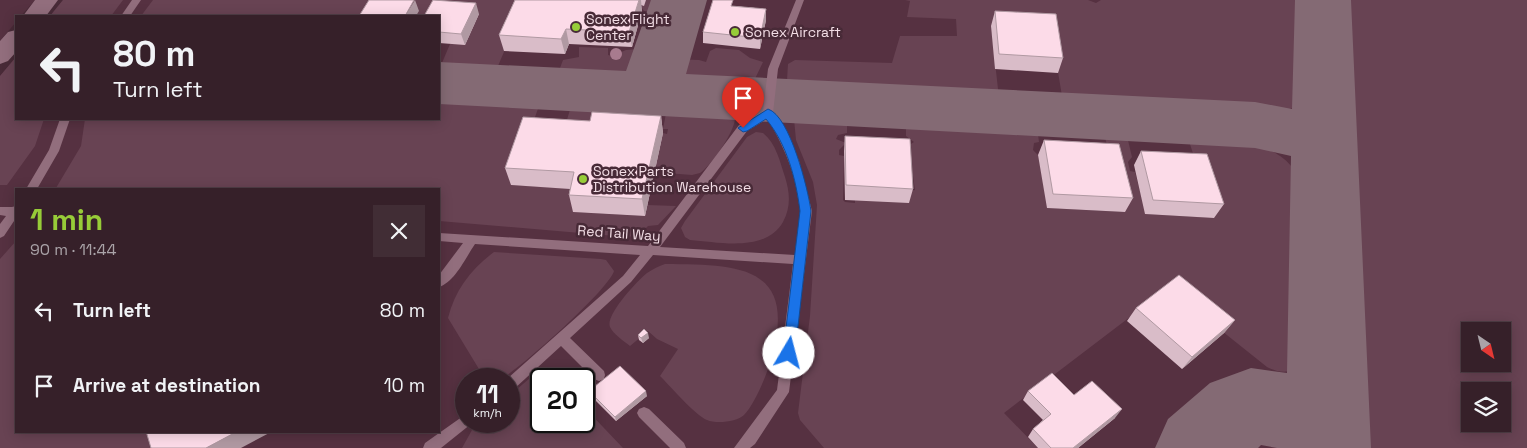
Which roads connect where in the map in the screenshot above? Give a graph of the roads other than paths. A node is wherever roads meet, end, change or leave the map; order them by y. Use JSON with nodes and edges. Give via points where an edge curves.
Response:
{"nodes":[{"id":1,"x":48,"y":0,"type":"edge"},
{"id":2,"x":137,"y":0,"type":"edge"},
{"id":3,"x":800,"y":0,"type":"edge"},
{"id":4,"x":35,"y":15,"type":"edge"},
{"id":5,"x":125,"y":15,"type":"edge"},
{"id":6,"x":15,"y":38,"type":"edge"},
{"id":7,"x":0,"y":56,"type":"edge"},
{"id":8,"x":768,"y":113,"type":"junction"},
{"id":9,"x":65,"y":120,"type":"edge"},
{"id":10,"x":32,"y":188,"type":"edge"},
{"id":11,"x":0,"y":211,"type":"edge"},
{"id":12,"x":15,"y":211,"type":"edge"},
{"id":13,"x":15,"y":212,"type":"edge"},
{"id":14,"x":0,"y":233,"type":"edge"},
{"id":15,"x":440,"y":237,"type":"edge"},
{"id":16,"x":472,"y":239,"type":"junction"},
{"id":17,"x":651,"y":250,"type":"junction"},
{"id":18,"x":798,"y":260,"type":"junction"},
{"id":19,"x":440,"y":281,"type":"edge"},
{"id":20,"x":562,"y":339,"type":"junction"},
{"id":21,"x":599,"y":374,"type":"dead end"},
{"id":22,"x":520,"y":375,"type":"edge"},
{"id":23,"x":644,"y":413,"type":"dead end"},
{"id":24,"x":455,"y":429,"type":"edge"},
{"id":25,"x":430,"y":448,"type":"edge"},
{"id":26,"x":679,"y":448,"type":"edge"},
{"id":27,"x":741,"y":448,"type":"edge"}],
"edges":[{"from":1,"to":4,"type":"street"},
{"from":2,"to":5,"type":"lane"},
{"from":3,"to":8,"type":"lane","via":[[773,69]]},
{"from":6,"to":7,"type":"street"},
{"from":8,"to":17,"type":"lane","via":[[743,128]]},
{"from":8,"to":18,"type":"lane","via":[[779,128],[794,161],[802,189],[806,211]]},
{"from":9,"to":10,"type":"lane","via":[[54,151]]},
{"from":11,"to":12,"type":"lane"},
{"from":13,"to":14,"type":"lane"},
{"from":15,"to":16,"type":"lane","name":"Red Tail Way"},
{"from":16,"to":17,"type":"lane","name":"Red Tail Way"},
{"from":16,"to":19,"type":"lane"},
{"from":17,"to":18,"type":"lane","name":"Red Tail Way"},
{"from":17,"to":20,"type":"lane","via":[[627,279]]},
{"from":18,"to":27,"type":"lane","via":[[783,392]]},
{"from":20,"to":21,"type":"lane"},
{"from":20,"to":22,"type":"lane"},
{"from":23,"to":26,"type":"lane"},
{"from":24,"to":25,"type":"lane"}]}
